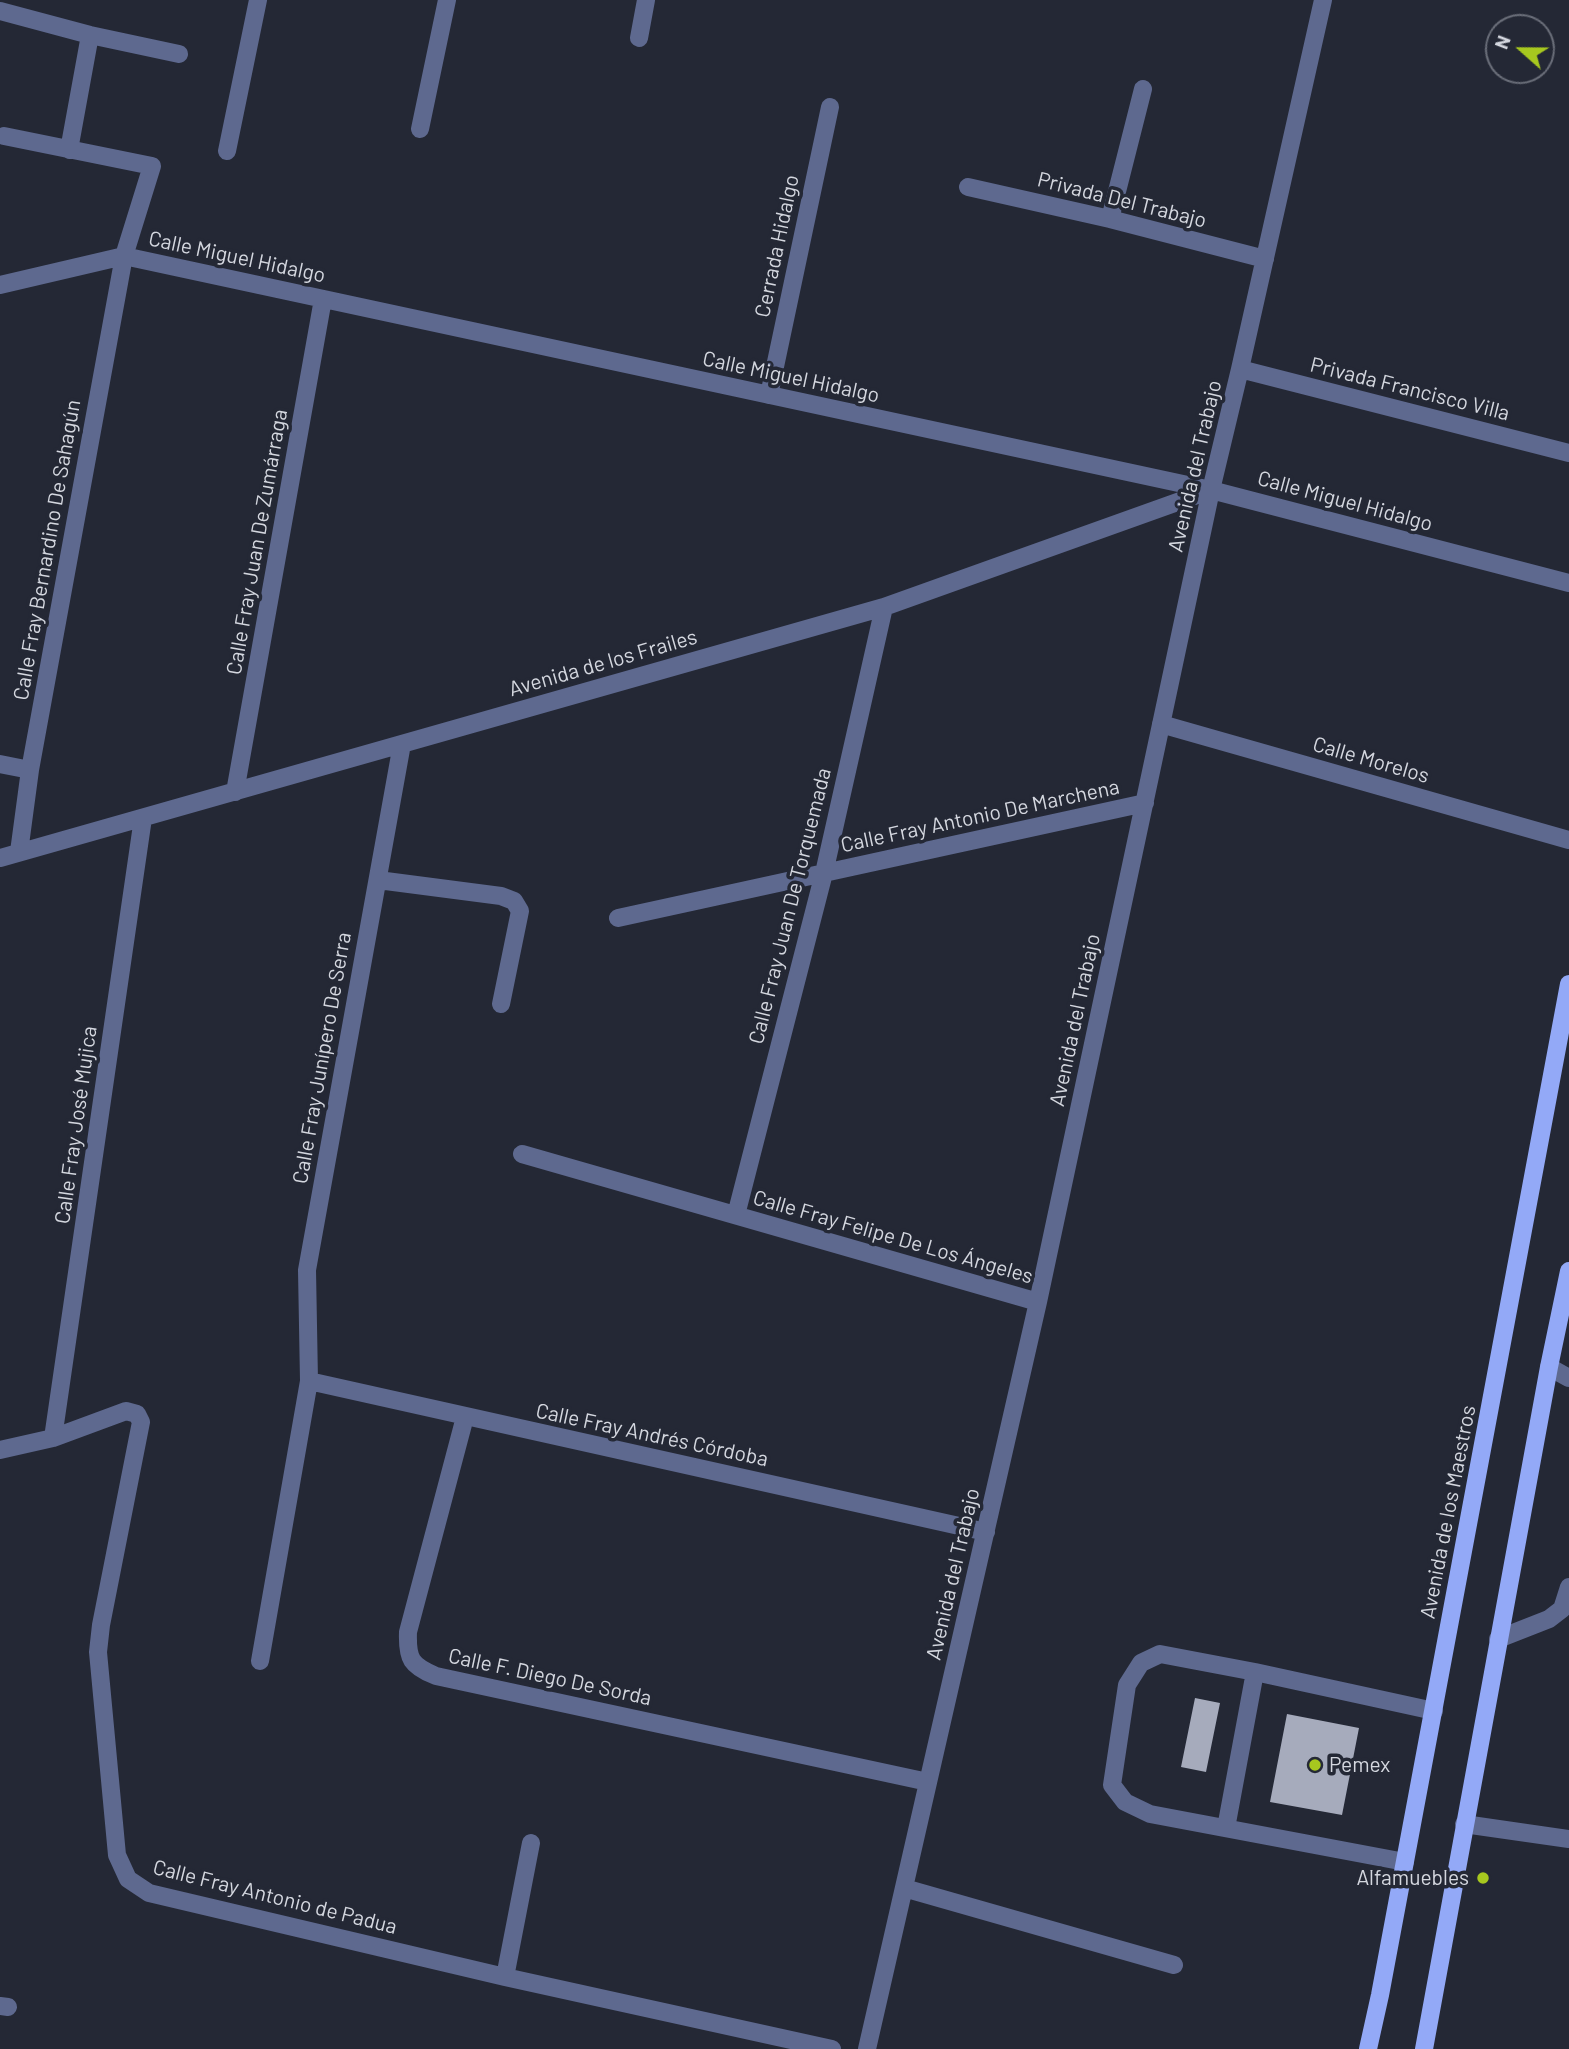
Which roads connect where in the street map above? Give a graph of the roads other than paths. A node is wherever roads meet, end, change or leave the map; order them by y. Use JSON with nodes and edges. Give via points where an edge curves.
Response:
{"nodes":[{"id":1,"x":258,"y":0,"type":"edge"},
{"id":2,"x":447,"y":0,"type":"edge"},
{"id":3,"x":646,"y":0,"type":"edge"},
{"id":4,"x":1323,"y":0,"type":"edge"},
{"id":5,"x":0,"y":11,"type":"edge"},
{"id":6,"x":90,"y":35,"type":"junction"},
{"id":7,"x":639,"y":38,"type":"dead end"},
{"id":8,"x":179,"y":54,"type":"dead end"},
{"id":9,"x":1143,"y":89,"type":"dead end"},
{"id":10,"x":830,"y":107,"type":"dead end"},
{"id":11,"x":420,"y":130,"type":"dead end"},
{"id":12,"x":4,"y":136,"type":"dead end"},
{"id":13,"x":69,"y":149,"type":"junction"},
{"id":14,"x":227,"y":151,"type":"dead end"},
{"id":15,"x":968,"y":187,"type":"dead end"},
{"id":16,"x":1110,"y":219,"type":"junction"},
{"id":17,"x":124,"y":256,"type":"junction"},
{"id":18,"x":1265,"y":259,"type":"junction"},
{"id":19,"x":0,"y":285,"type":"edge"},
{"id":20,"x":323,"y":299,"type":"junction"},
{"id":21,"x":1240,"y":369,"type":"junction"},
{"id":22,"x":769,"y":395,"type":"junction"},
{"id":23,"x":1569,"y":453,"type":"edge"},
{"id":24,"x":1211,"y":490,"type":"junction"},
{"id":25,"x":1569,"y":583,"type":"edge"},
{"id":26,"x":884,"y":607,"type":"junction"},
{"id":27,"x":1161,"y":724,"type":"junction"},
{"id":28,"x":402,"y":744,"type":"junction"},
{"id":29,"x":0,"y":764,"type":"edge"},
{"id":30,"x":30,"y":769,"type":"junction"},
{"id":31,"x":235,"y":792,"type":"junction"},
{"id":32,"x":1145,"y":803,"type":"junction"},
{"id":33,"x":144,"y":818,"type":"junction"},
{"id":34,"x":1569,"y":840,"type":"edge"},
{"id":35,"x":19,"y":852,"type":"junction"},
{"id":36,"x":0,"y":858,"type":"edge"},
{"id":37,"x":824,"y":873,"type":"junction"},
{"id":38,"x":378,"y":880,"type":"junction"},
{"id":39,"x":618,"y":918,"type":"dead end"},
{"id":40,"x":1569,"y":984,"type":"edge"},
{"id":41,"x":501,"y":1004,"type":"dead end"},
{"id":42,"x":522,"y":1154,"type":"dead end"},
{"id":43,"x":736,"y":1215,"type":"junction"},
{"id":44,"x":1569,"y":1271,"type":"edge"},
{"id":45,"x":1038,"y":1302,"type":"junction"},
{"id":46,"x":1549,"y":1367,"type":"junction"},
{"id":47,"x":1569,"y":1378,"type":"edge"},
{"id":48,"x":309,"y":1381,"type":"junction"},
{"id":49,"x":465,"y":1417,"type":"junction"},
{"id":50,"x":52,"y":1438,"type":"junction"},
{"id":51,"x":0,"y":1450,"type":"edge"},
{"id":52,"x":986,"y":1532,"type":"junction"},
{"id":53,"x":1569,"y":1587,"type":"edge"},
{"id":54,"x":1498,"y":1639,"type":"junction"},
{"id":55,"x":260,"y":1661,"type":"dead end"},
{"id":56,"x":1255,"y":1672,"type":"junction"},
{"id":57,"x":1434,"y":1712,"type":"junction"},
{"id":58,"x":928,"y":1782,"type":"junction"},
{"id":59,"x":1464,"y":1824,"type":"junction"},
{"id":60,"x":1226,"y":1828,"type":"junction"},
{"id":61,"x":1569,"y":1839,"type":"edge"},
{"id":62,"x":531,"y":1843,"type":"dead end"},
{"id":63,"x":1405,"y":1862,"type":"junction"},
{"id":64,"x":904,"y":1888,"type":"junction"},
{"id":65,"x":1174,"y":1965,"type":"dead end"},
{"id":66,"x":505,"y":1977,"type":"junction"},
{"id":67,"x":832,"y":2049,"type":"edge"},
{"id":68,"x":867,"y":2049,"type":"edge"},
{"id":69,"x":1368,"y":2049,"type":"edge"},
{"id":70,"x":1424,"y":2049,"type":"edge"}],
"edges":[{"from":1,"to":14,"type":"street"},
{"from":2,"to":11,"type":"street"},
{"from":3,"to":7,"type":"street"},
{"from":4,"to":18,"type":"street","name":"Avenida del Trabajo"},
{"from":5,"to":6,"type":"street"},
{"from":6,"to":8,"type":"street"},
{"from":6,"to":13,"type":"street"},
{"from":9,"to":16,"type":"street"},
{"from":10,"to":22,"type":"street","name":"Cerrada Hidalgo"},
{"from":12,"to":13,"type":"street"},
{"from":13,"to":17,"type":"street","name":"Calle Fray Bernardino De Sahagún","via":[[152,166]]},
{"from":15,"to":16,"type":"street","name":"Privada Del Trabajo"},
{"from":16,"to":18,"type":"street","name":"Privada Del Trabajo"},
{"from":17,"to":19,"type":"street","name":"Calle Miguel Hidalgo"},
{"from":17,"to":20,"type":"street","name":"Calle Miguel Hidalgo"},
{"from":17,"to":30,"type":"street","name":"Calle Fray Bernardino De Sahagún"},
{"from":18,"to":21,"type":"street","name":"Avenida del Trabajo"},
{"from":20,"to":22,"type":"street","name":"Calle Miguel Hidalgo"},
{"from":20,"to":31,"type":"street","name":"Calle Fray Juan De Zumárraga"},
{"from":21,"to":23,"type":"street","name":"Privada Francisco Villa"},
{"from":21,"to":24,"type":"street","name":"Avenida del Trabajo"},
{"from":22,"to":24,"type":"street","name":"Calle Miguel Hidalgo"},
{"from":24,"to":25,"type":"street","name":"Calle Miguel Hidalgo"},
{"from":24,"to":26,"type":"street","name":"Avenida de los Frailes"},
{"from":24,"to":27,"type":"street","name":"Avenida del Trabajo"},
{"from":26,"to":28,"type":"street","name":"Avenida de los Frailes"},
{"from":26,"to":37,"type":"street","name":"Calle Fray Juan De Torquemada"},
{"from":27,"to":32,"type":"street","name":"Avenida del Trabajo"},
{"from":27,"to":34,"type":"street","name":"Calle Morelos"},
{"from":28,"to":31,"type":"street","name":"Avenida de los Frailes"},
{"from":28,"to":38,"type":"street","name":"Calle Fray Junípero De Serra"},
{"from":29,"to":30,"type":"street"},
{"from":30,"to":35,"type":"street","name":"Calle Fray Bernardino De Sahagún"},
{"from":31,"to":33,"type":"street","name":"Avenida de los Frailes"},
{"from":32,"to":37,"type":"street","name":"Calle Fray Antonio De Marchena"},
{"from":32,"to":45,"type":"street","name":"Avenida del Trabajo"},
{"from":33,"to":35,"type":"street","name":"Avenida de los Frailes"},
{"from":33,"to":50,"type":"street","name":"Calle Fray José Mujica"},
{"from":35,"to":36,"type":"street","name":"Avenida de los Frailes"},
{"from":37,"to":39,"type":"street","name":"Calle Fray Antonio De Marchena"},
{"from":37,"to":43,"type":"street","name":"Calle Fray Juan De Torquemada"},
{"from":38,"to":41,"type":"street","via":[[514,901],[520,911]]},
{"from":38,"to":48,"type":"street","name":"Calle Fray Junípero De Serra","via":[[307,1270]]},
{"from":40,"to":57,"type":"main road","name":"Avenida de los Maestros"},
{"from":42,"to":43,"type":"street","name":"Calle Fray Felipe De Los Ángeles"},
{"from":43,"to":45,"type":"street","name":"Calle Fray Felipe De Los Ángeles"},
{"from":44,"to":46,"type":"main road"},
{"from":45,"to":52,"type":"street","name":"Avenida del Trabajo"},
{"from":46,"to":47,"type":"street"},
{"from":46,"to":54,"type":"main road"},
{"from":48,"to":49,"type":"street","name":"Calle Fray Andrés Córdoba"},
{"from":48,"to":55,"type":"street","name":"Calle Fray Junípero De Serra"},
{"from":49,"to":52,"type":"street","name":"Calle Fray Andrés Córdoba"},
{"from":49,"to":58,"type":"street","name":"Calle F. Diego De Sorda","via":[[408,1632],[412,1662],[421,1670]]},
{"from":50,"to":51,"type":"street"},
{"from":50,"to":66,"type":"street","name":"Calle Fray Antonio de Padua","via":[[126,1411],[137,1414],[141,1422],[98,1652],[117,1855],[128,1879],[149,1893]]},
{"from":52,"to":58,"type":"street","name":"Avenida del Trabajo"},
{"from":53,"to":54,"type":"street","via":[[1562,1609],[1549,1619]]},
{"from":54,"to":59,"type":"main road"},
{"from":56,"to":57,"type":"street"},
{"from":56,"to":60,"type":"street"},
{"from":56,"to":60,"type":"street","via":[[1160,1654],[1141,1663],[1127,1685],[1112,1785],[1125,1802],[1150,1814]]},
{"from":57,"to":63,"type":"main road","name":"Avenida de los Maestros"},
{"from":58,"to":64,"type":"street","name":"Avenida del Trabajo"},
{"from":59,"to":61,"type":"street"},
{"from":59,"to":70,"type":"main road"},
{"from":60,"to":63,"type":"street"},
{"from":62,"to":66,"type":"street"},
{"from":63,"to":69,"type":"main road","name":"Avenida de los Maestros"},
{"from":64,"to":65,"type":"street"},
{"from":64,"to":68,"type":"street","name":"Avenida del Trabajo"},
{"from":66,"to":67,"type":"street","name":"Calle Fray Antonio de Padua"}]}
